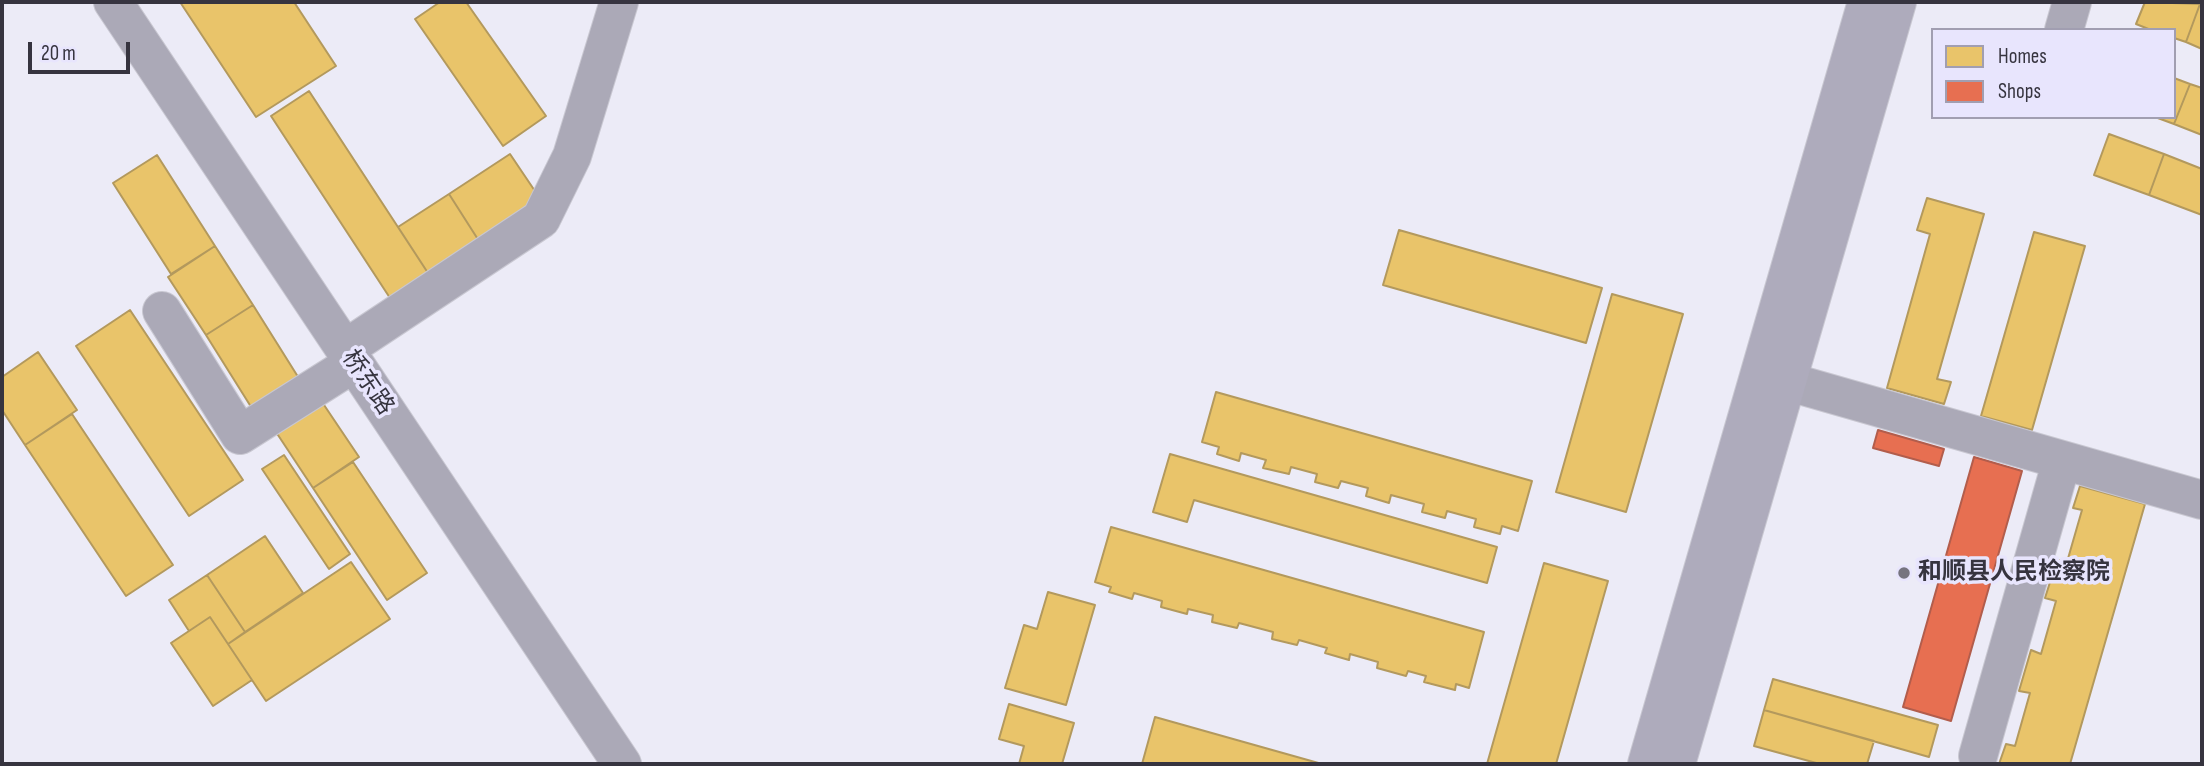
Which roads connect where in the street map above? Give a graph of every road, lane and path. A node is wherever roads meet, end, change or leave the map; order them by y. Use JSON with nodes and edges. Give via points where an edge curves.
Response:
{"nodes":[{"id":1,"x":113,"y":2,"type":"edge"},
{"id":2,"x":619,"y":2,"type":"edge"},
{"id":3,"x":1867,"y":2,"type":"edge"},
{"id":4,"x":1897,"y":2,"type":"edge"},
{"id":5,"x":2071,"y":2,"type":"edge"},
{"id":6,"x":2064,"y":28,"type":"edge"},
{"id":7,"x":162,"y":311,"type":"dead end"},
{"id":8,"x":349,"y":356,"type":"junction"},
{"id":9,"x":1786,"y":381,"type":"junction"},
{"id":10,"x":2062,"y":460,"type":"junction"},
{"id":11,"x":2202,"y":500,"type":"edge"},
{"id":12,"x":1978,"y":756,"type":"dead end"},
{"id":13,"x":622,"y":764,"type":"edge"},
{"id":14,"x":1647,"y":764,"type":"edge"},
{"id":15,"x":1676,"y":764,"type":"edge"}],
"edges":[{"from":1,"to":8,"type":"street","name":"桥东路"},
{"from":2,"to":8,"type":"street","via":[[572,156],[541,219]]},
{"from":3,"to":14,"type":"main road"},
{"from":4,"to":9,"type":"main road"},
{"from":5,"to":6,"type":"street"},
{"from":7,"to":8,"type":"street","via":[[240,435]]},
{"from":8,"to":13,"type":"street","name":"桥东路"},
{"from":9,"to":10,"type":"street"},
{"from":9,"to":15,"type":"main road"},
{"from":10,"to":11,"type":"street"},
{"from":10,"to":12,"type":"street"}]}
